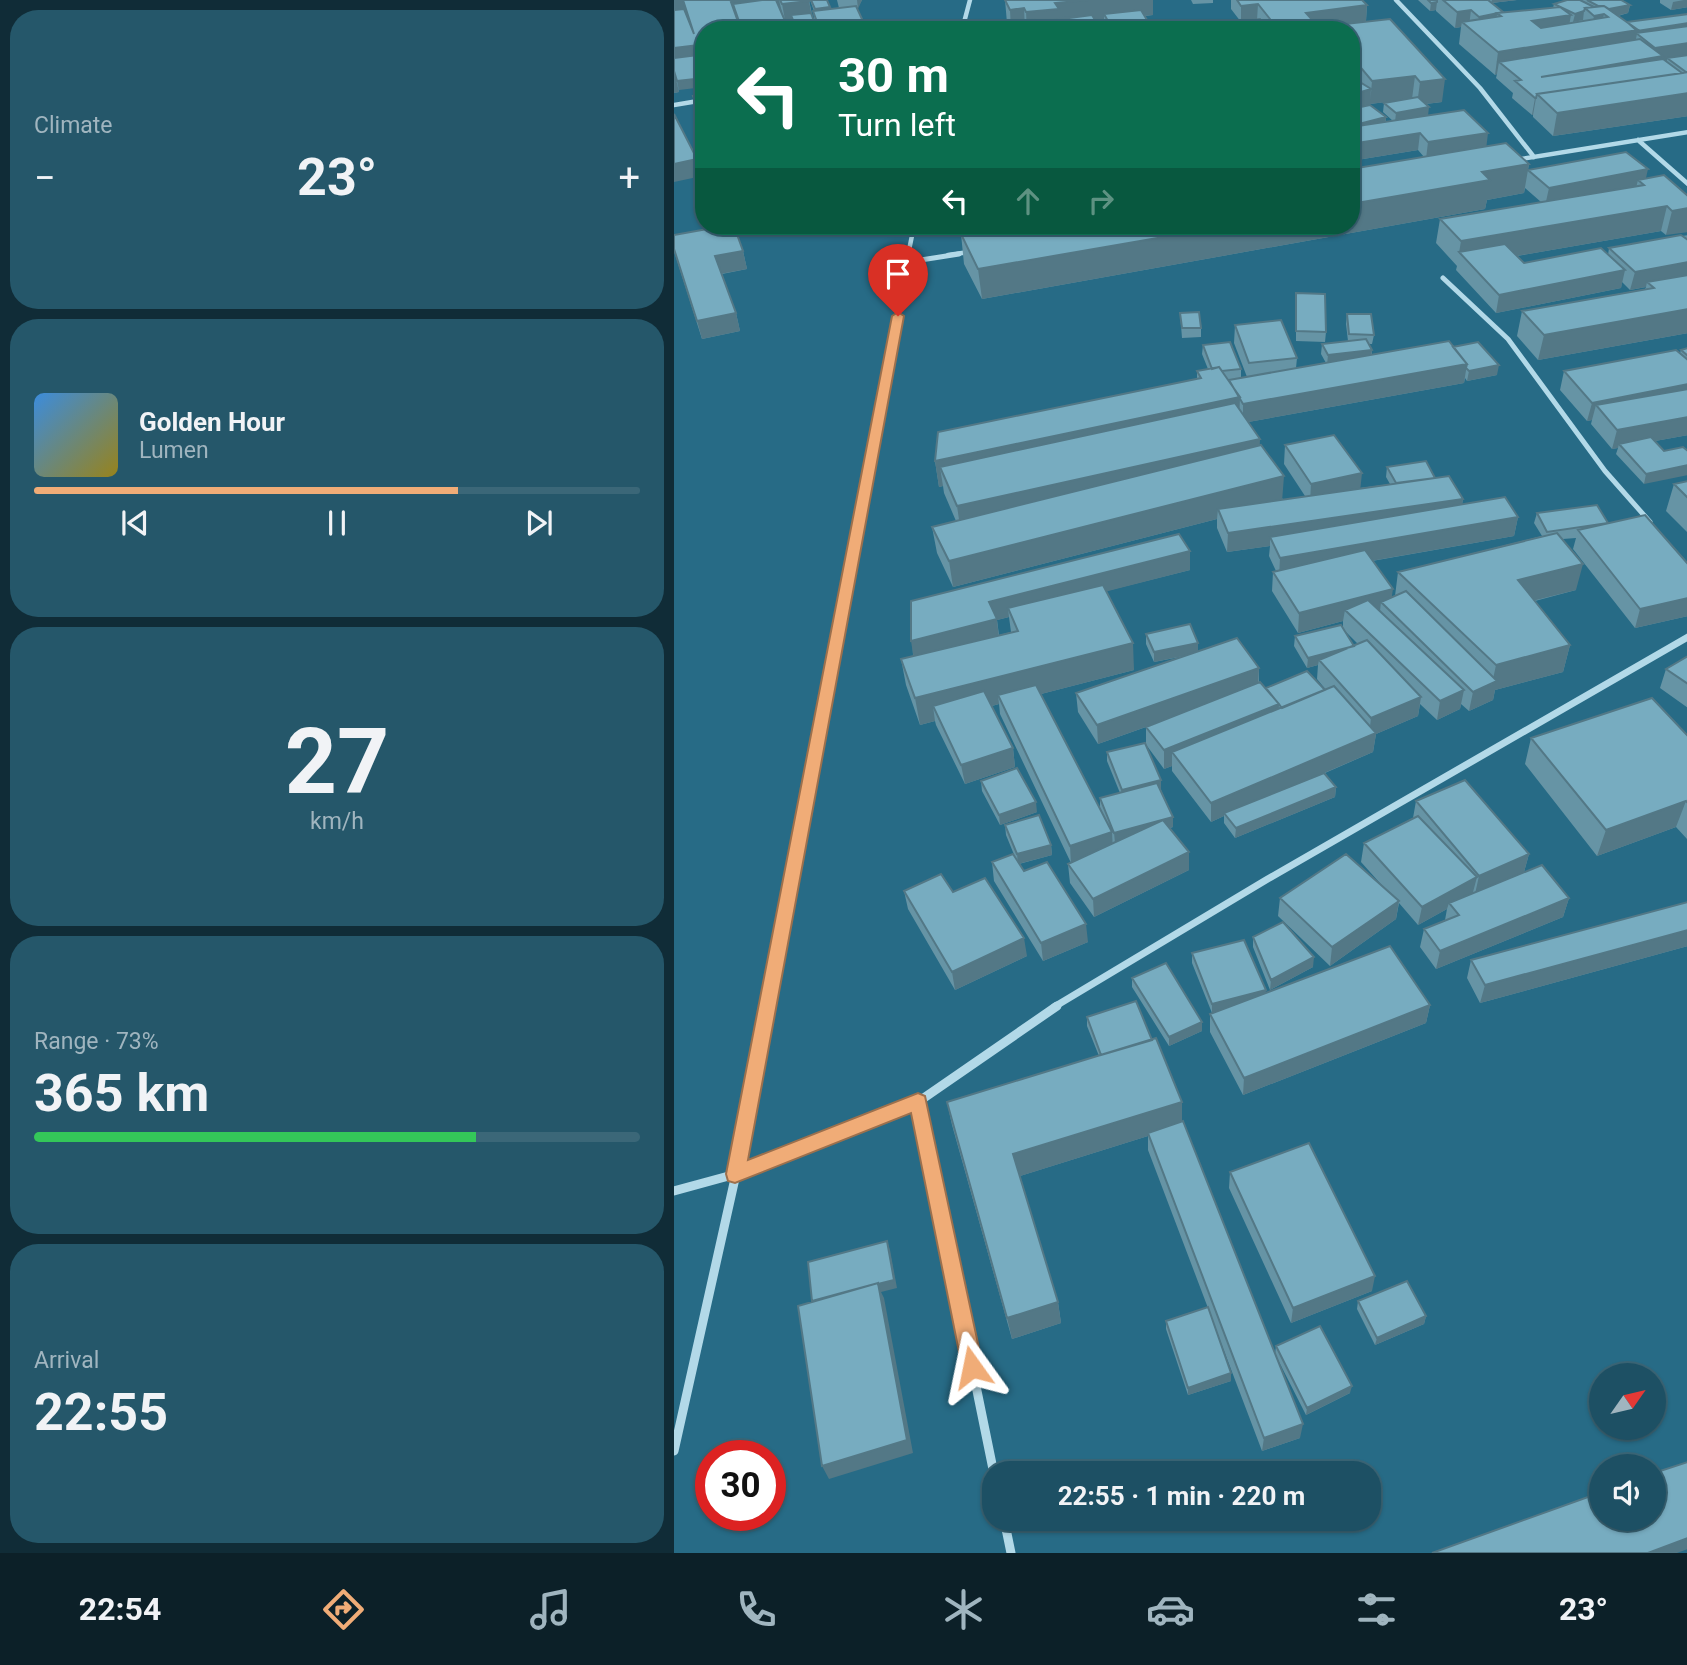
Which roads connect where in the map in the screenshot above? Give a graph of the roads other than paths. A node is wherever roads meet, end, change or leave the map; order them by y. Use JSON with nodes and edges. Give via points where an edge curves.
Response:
{"nodes":[{"id":1,"x":970,"y":0,"type":"edge"},
{"id":2,"x":1396,"y":0,"type":"edge"},
{"id":3,"x":964,"y":21,"type":"edge"},
{"id":4,"x":695,"y":101,"type":"edge"},
{"id":5,"x":674,"y":104,"type":"edge"},
{"id":6,"x":1687,"y":132,"type":"edge"},
{"id":7,"x":1638,"y":140,"type":"junction"},
{"id":8,"x":1534,"y":157,"type":"junction"},
{"id":9,"x":1508,"y":162,"type":"edge"},
{"id":10,"x":1687,"y":184,"type":"edge"},
{"id":11,"x":912,"y":235,"type":"edge"},
{"id":12,"x":976,"y":251,"type":"edge"},
{"id":13,"x":908,"y":262,"type":"junction"},
{"id":14,"x":1443,"y":278,"type":"dead end"},
{"id":15,"x":1660,"y":534,"type":"edge"},
{"id":16,"x":1687,"y":637,"type":"edge"},
{"id":17,"x":918,"y":1102,"type":"junction"},
{"id":18,"x":735,"y":1174,"type":"junction"},
{"id":19,"x":674,"y":1191,"type":"edge"},
{"id":20,"x":674,"y":1451,"type":"edge"},
{"id":21,"x":991,"y":1461,"type":"edge"},
{"id":22,"x":1006,"y":1531,"type":"edge"},
{"id":23,"x":1011,"y":1553,"type":"edge"}],
"edges":[{"from":1,"to":3,"type":"street"},
{"from":2,"to":8,"type":"street","via":[[1480,88]]},
{"from":4,"to":5,"type":"street"},
{"from":6,"to":7,"type":"street"},
{"from":7,"to":8,"type":"street"},
{"from":7,"to":10,"type":"street"},
{"from":8,"to":9,"type":"street"},
{"from":11,"to":13,"type":"street"},
{"from":12,"to":13,"type":"street"},
{"from":13,"to":18,"type":"street"},
{"from":14,"to":15,"type":"street","via":[[1508,339],[1605,471]]},
{"from":16,"to":17,"type":"street","via":[[1045,1013]]},
{"from":17,"to":18,"type":"street"},
{"from":17,"to":21,"type":"street"},
{"from":18,"to":19,"type":"street"},
{"from":18,"to":20,"type":"street"},
{"from":22,"to":23,"type":"street"}]}
